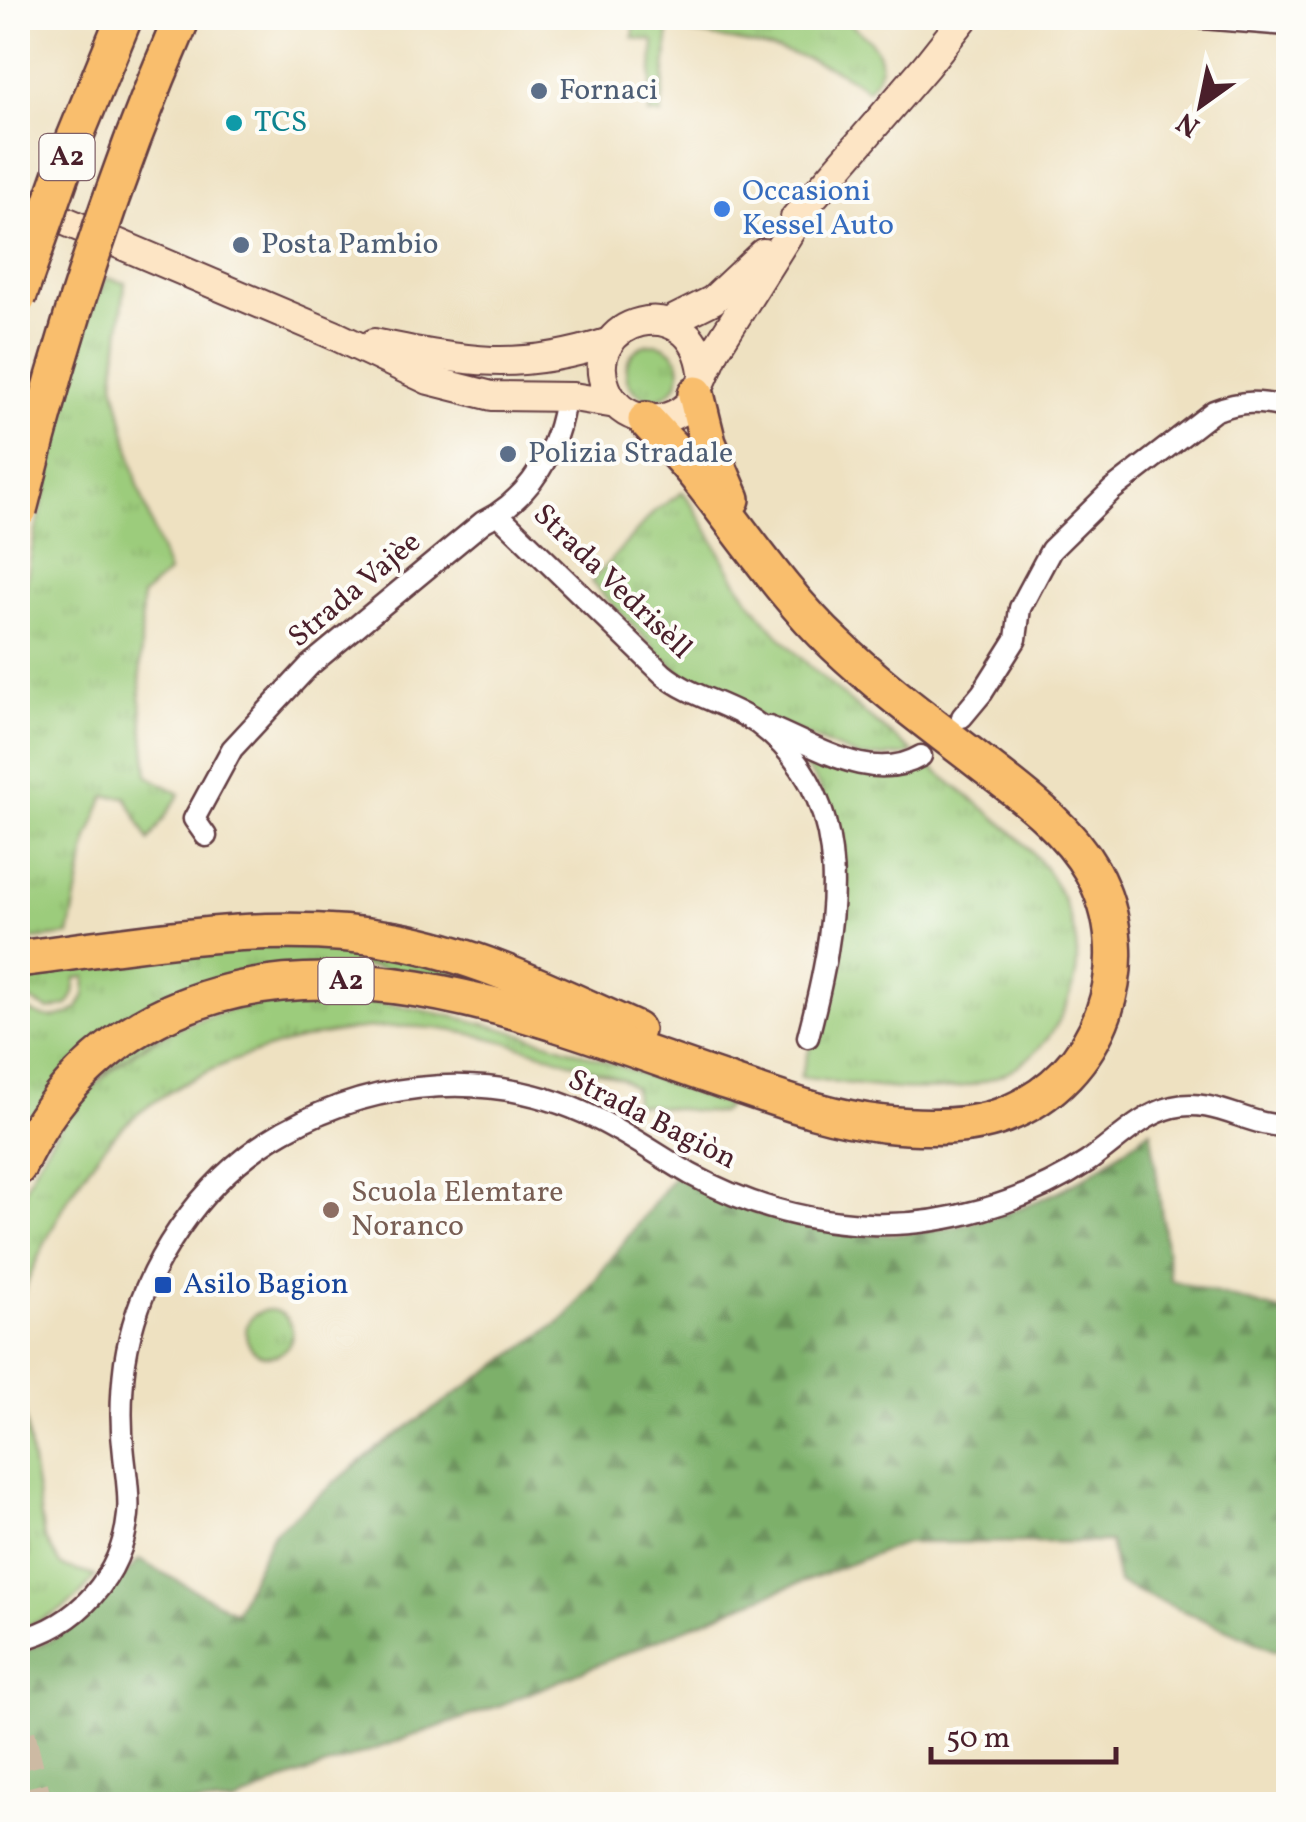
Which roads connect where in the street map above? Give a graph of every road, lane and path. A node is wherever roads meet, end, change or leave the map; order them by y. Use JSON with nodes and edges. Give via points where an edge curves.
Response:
{"nodes":[{"id":1,"x":124,"y":18,"type":"edge"},
{"id":2,"x":182,"y":18,"type":"edge"},
{"id":3,"x":964,"y":18,"type":"edge"},
{"id":4,"x":1202,"y":18,"type":"edge"},
{"id":5,"x":1288,"y":25,"type":"edge"},
{"id":6,"x":18,"y":201,"type":"edge"},
{"id":7,"x":806,"y":206,"type":"junction"},
{"id":8,"x":18,"y":298,"type":"edge"},
{"id":9,"x":669,"y":322,"type":"junction"},
{"id":10,"x":334,"y":336,"type":"junction"},
{"id":11,"x":610,"y":342,"type":"junction"},
{"id":12,"x":700,"y":383,"type":"junction"},
{"id":13,"x":565,"y":397,"type":"junction"},
{"id":14,"x":1288,"y":408,"type":"edge"},
{"id":15,"x":631,"y":412,"type":"junction"},
{"id":16,"x":18,"y":513,"type":"edge"},
{"id":17,"x":498,"y":514,"type":"junction"},
{"id":18,"x":768,"y":566,"type":"junction"},
{"id":19,"x":962,"y":717,"type":"dead end"},
{"id":20,"x":754,"y":721,"type":"junction"},
{"id":21,"x":921,"y":756,"type":"dead end"},
{"id":22,"x":206,"y":836,"type":"dead end"},
{"id":23,"x":18,"y":959,"type":"edge"},
{"id":24,"x":808,"y":1037,"type":"dead end"},
{"id":25,"x":733,"y":1084,"type":"junction"},
{"id":26,"x":1288,"y":1126,"type":"edge"},
{"id":27,"x":18,"y":1167,"type":"edge"},
{"id":28,"x":18,"y":1640,"type":"edge"}],
"edges":[{"from":1,"to":8,"type":"highway","number":"A2","bridge":true},
{"from":2,"to":16,"type":"highway","number":"A2","bridge":true,"via":[[92,252]]},
{"from":3,"to":7,"type":"main road"},
{"from":4,"to":5,"type":"street"},
{"from":6,"to":10,"type":"main road"},
{"from":7,"to":9,"type":"main road","via":[[727,290]]},
{"from":7,"to":12,"type":"main road"},
{"from":9,"to":11,"type":"main road","via":[[630,324]]},
{"from":9,"to":12,"type":"main road","via":[[694,342]]},
{"from":10,"to":11,"type":"main road","via":[[486,362],[556,358]]},
{"from":10,"to":13,"type":"main road","via":[[463,391]]},
{"from":11,"to":15,"type":"main road","via":[[602,374],[606,390]]},
{"from":12,"to":15,"type":"main road","via":[[675,414],[661,420]]},
{"from":12,"to":18,"type":"highway","number":"A2","via":[[715,462]]},
{"from":13,"to":15,"type":"main road"},
{"from":13,"to":17,"type":"street","name":"Strada Vajèe","via":[[554,448]]},
{"from":14,"to":19,"type":"street","via":[[1257,400],[1214,410],[1112,490],[1051,550],[1020,608],[1016,639]]},
{"from":15,"to":18,"type":"highway","number":"A2","via":[[696,474]]},
{"from":17,"to":20,"type":"street","name":"Strada Vedrisèll","via":[[662,674]]},
{"from":17,"to":22,"type":"street","name":"Strada Vajèe","via":[[310,665],[232,749],[194,819]]},
{"from":18,"to":25,"type":"highway","number":"A2","via":[[845,653],[1031,802],[1074,846],[1103,897],[1113,984],[1092,1041],[1072,1068],[1004,1115],[944,1125],[882,1124],[794,1106]]},
{"from":20,"to":21,"type":"street","via":[[864,765],[888,768]]},
{"from":20,"to":24,"type":"street","name":"Strada Vedrisèll","via":[[810,782],[832,841],[823,978]]},
{"from":23,"to":25,"type":"highway","number":"A2","via":[[266,931],[396,940],[485,964],[647,1034]]},
{"from":25,"to":27,"type":"highway","number":"A2","via":[[441,994],[308,980],[244,988],[182,1007],[124,1038],[74,1080]]},
{"from":26,"to":28,"type":"street","name":"Strada Bagiòn","via":[[1212,1106],[1177,1106],[1140,1122],[1041,1187],[946,1218],[868,1224],[750,1202],[592,1116],[513,1090],[413,1088],[322,1113],[243,1158],[198,1204],[160,1261],[125,1363],[121,1426],[128,1518],[116,1560],[80,1610]]}]}
